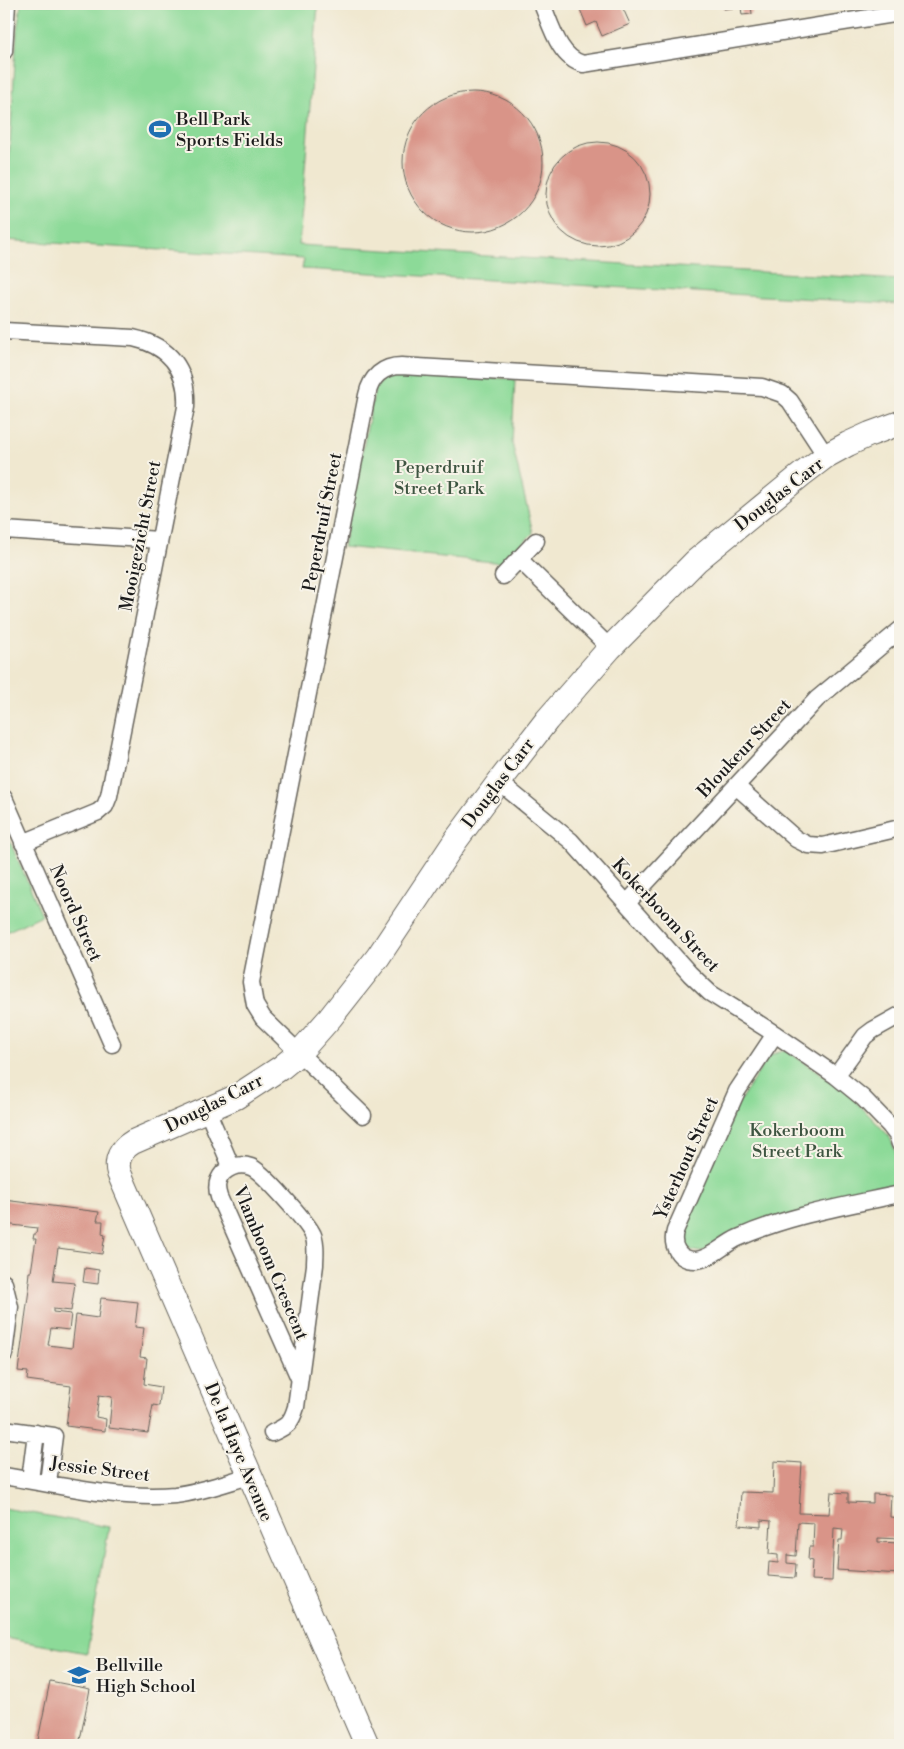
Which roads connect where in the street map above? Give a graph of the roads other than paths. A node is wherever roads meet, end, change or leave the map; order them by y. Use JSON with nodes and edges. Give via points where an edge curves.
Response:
{"nodes":[{"id":1,"x":7,"y":4,"type":"edge"},
{"id":2,"x":542,"y":4,"type":"edge"},
{"id":3,"x":900,"y":13,"type":"edge"},
{"id":4,"x":4,"y":51,"type":"edge"},
{"id":5,"x":4,"y":331,"type":"edge"},
{"id":6,"x":900,"y":423,"type":"edge"},
{"id":7,"x":826,"y":456,"type":"junction"},
{"id":8,"x":4,"y":530,"type":"edge"},
{"id":9,"x":159,"y":540,"type":"junction"},
{"id":10,"x":536,"y":541,"type":"dead end"},
{"id":11,"x":519,"y":559,"type":"junction"},
{"id":12,"x":503,"y":576,"type":"dead end"},
{"id":13,"x":900,"y":630,"type":"edge"},
{"id":14,"x":610,"y":648,"type":"junction"},
{"id":15,"x":499,"y":782,"type":"junction"},
{"id":16,"x":736,"y":786,"type":"junction"},
{"id":17,"x":4,"y":798,"type":"edge"},
{"id":18,"x":900,"y":828,"type":"edge"},
{"id":19,"x":23,"y":843,"type":"junction"},
{"id":20,"x":627,"y":903,"type":"junction"},
{"id":21,"x":900,"y":1015,"type":"edge"},
{"id":22,"x":775,"y":1034,"type":"junction"},
{"id":23,"x":112,"y":1044,"type":"dead end"},
{"id":24,"x":299,"y":1053,"type":"junction"},
{"id":25,"x":836,"y":1076,"type":"junction"},
{"id":26,"x":208,"y":1110,"type":"junction"},
{"id":27,"x":363,"y":1115,"type":"dead end"},
{"id":28,"x":900,"y":1144,"type":"edge"},
{"id":29,"x":119,"y":1158,"type":"joint"},
{"id":30,"x":231,"y":1166,"type":"junction"},
{"id":31,"x":900,"y":1194,"type":"edge"},
{"id":32,"x":4,"y":1284,"type":"edge"},
{"id":33,"x":6,"y":1323,"type":"edge"},
{"id":34,"x":4,"y":1354,"type":"edge"},
{"id":35,"x":299,"y":1378,"type":"junction"},
{"id":36,"x":4,"y":1429,"type":"edge"},
{"id":37,"x":272,"y":1433,"type":"dead end"},
{"id":38,"x":36,"y":1434,"type":"junction"},
{"id":39,"x":33,"y":1460,"type":"junction"},
{"id":40,"x":51,"y":1463,"type":"junction"},
{"id":41,"x":4,"y":1476,"type":"edge"},
{"id":42,"x":250,"y":1476,"type":"junction"},
{"id":43,"x":30,"y":1480,"type":"junction"},
{"id":44,"x":48,"y":1483,"type":"junction"},
{"id":45,"x":366,"y":1745,"type":"edge"}],
"edges":[{"from":1,"to":4,"type":"street"},
{"from":2,"to":3,"type":"street","via":[[566,56],[577,63],[589,64]]},
{"from":5,"to":9,"type":"street","name":"Mooigezicht Street","via":[[134,338],[151,343],[173,360],[186,386],[186,407]]},
{"from":6,"to":7,"type":"street","name":"Douglas Carr"},
{"from":7,"to":14,"type":"street","name":"Douglas Carr","via":[[696,561]]},
{"from":7,"to":24,"type":"street","name":"Peperdruif Street","via":[[790,401],[762,387],[401,366],[377,374],[367,395],[252,975],[251,990],[259,1012]]},
{"from":8,"to":9,"type":"street"},
{"from":9,"to":19,"type":"street","name":"Mooigezicht Street","via":[[105,806],[98,812]]},
{"from":10,"to":11,"type":"street"},
{"from":11,"to":12,"type":"street"},
{"from":11,"to":14,"type":"street"},
{"from":13,"to":16,"type":"street","name":"Bloukeur Street","via":[[817,699]]},
{"from":14,"to":15,"type":"street","name":"Douglas Carr","via":[[547,720]]},
{"from":15,"to":20,"type":"street","name":"Kokerboom Street","via":[[571,841]]},
{"from":15,"to":24,"type":"street","name":"Douglas Carr","via":[[456,840],[378,958]]},
{"from":16,"to":18,"type":"street","via":[[796,840],[808,845],[822,846]]},
{"from":16,"to":20,"type":"street","name":"Bloukeur Street"},
{"from":17,"to":19,"type":"street","name":"Noord Street"},
{"from":19,"to":23,"type":"street","name":"Noord Street"},
{"from":20,"to":22,"type":"street","name":"Kokerboom Street","via":[[710,993]]},
{"from":21,"to":25,"type":"street","via":[[865,1036]]},
{"from":22,"to":25,"type":"street","name":"Kokerboom Street"},
{"from":22,"to":31,"type":"street","name":"Ysterhout Street","via":[[737,1090],[675,1231],[673,1242],[681,1256],[691,1260],[702,1259],[737,1238],[782,1222]]},
{"from":24,"to":26,"type":"street","name":"Douglas Carr","via":[[256,1085]]},
{"from":24,"to":27,"type":"street","name":"Peperdruif Street"},
{"from":25,"to":28,"type":"street","name":"Kokerboom Street","via":[[890,1126]]},
{"from":26,"to":29,"type":"street","name":"Douglas Carr","via":[[132,1142]]},
{"from":26,"to":30,"type":"street","name":"Vlamboom Crescent"},
{"from":29,"to":42,"type":"street","name":"De la Haye Avenue","via":[[119,1173]]},
{"from":30,"to":35,"type":"street","name":"Vlamboom Crescent","via":[[217,1182],[219,1198]]},
{"from":30,"to":35,"type":"street","name":"Vlamboom Crescent","via":[[253,1168],[263,1176],[312,1233],[316,1246],[315,1265]]},
{"from":32,"to":33,"type":"street","via":[[10,1307]]},
{"from":33,"to":34,"type":"street"},
{"from":35,"to":37,"type":"street","name":"Vlamboom Crescent","via":[[292,1419],[288,1425]]},
{"from":36,"to":38,"type":"street"},
{"from":38,"to":39,"type":"street"},
{"from":38,"to":40,"type":"street","via":[[54,1436]]},
{"from":39,"to":40,"type":"street"},
{"from":39,"to":43,"type":"street"},
{"from":40,"to":44,"type":"street"},
{"from":41,"to":43,"type":"street","name":"Jessie Street"},
{"from":42,"to":44,"type":"street","name":"Jessie Street","via":[[176,1495],[138,1496]]},
{"from":42,"to":45,"type":"street","name":"De la Haye Avenue"},
{"from":43,"to":44,"type":"street","name":"Jessie Street"}]}
